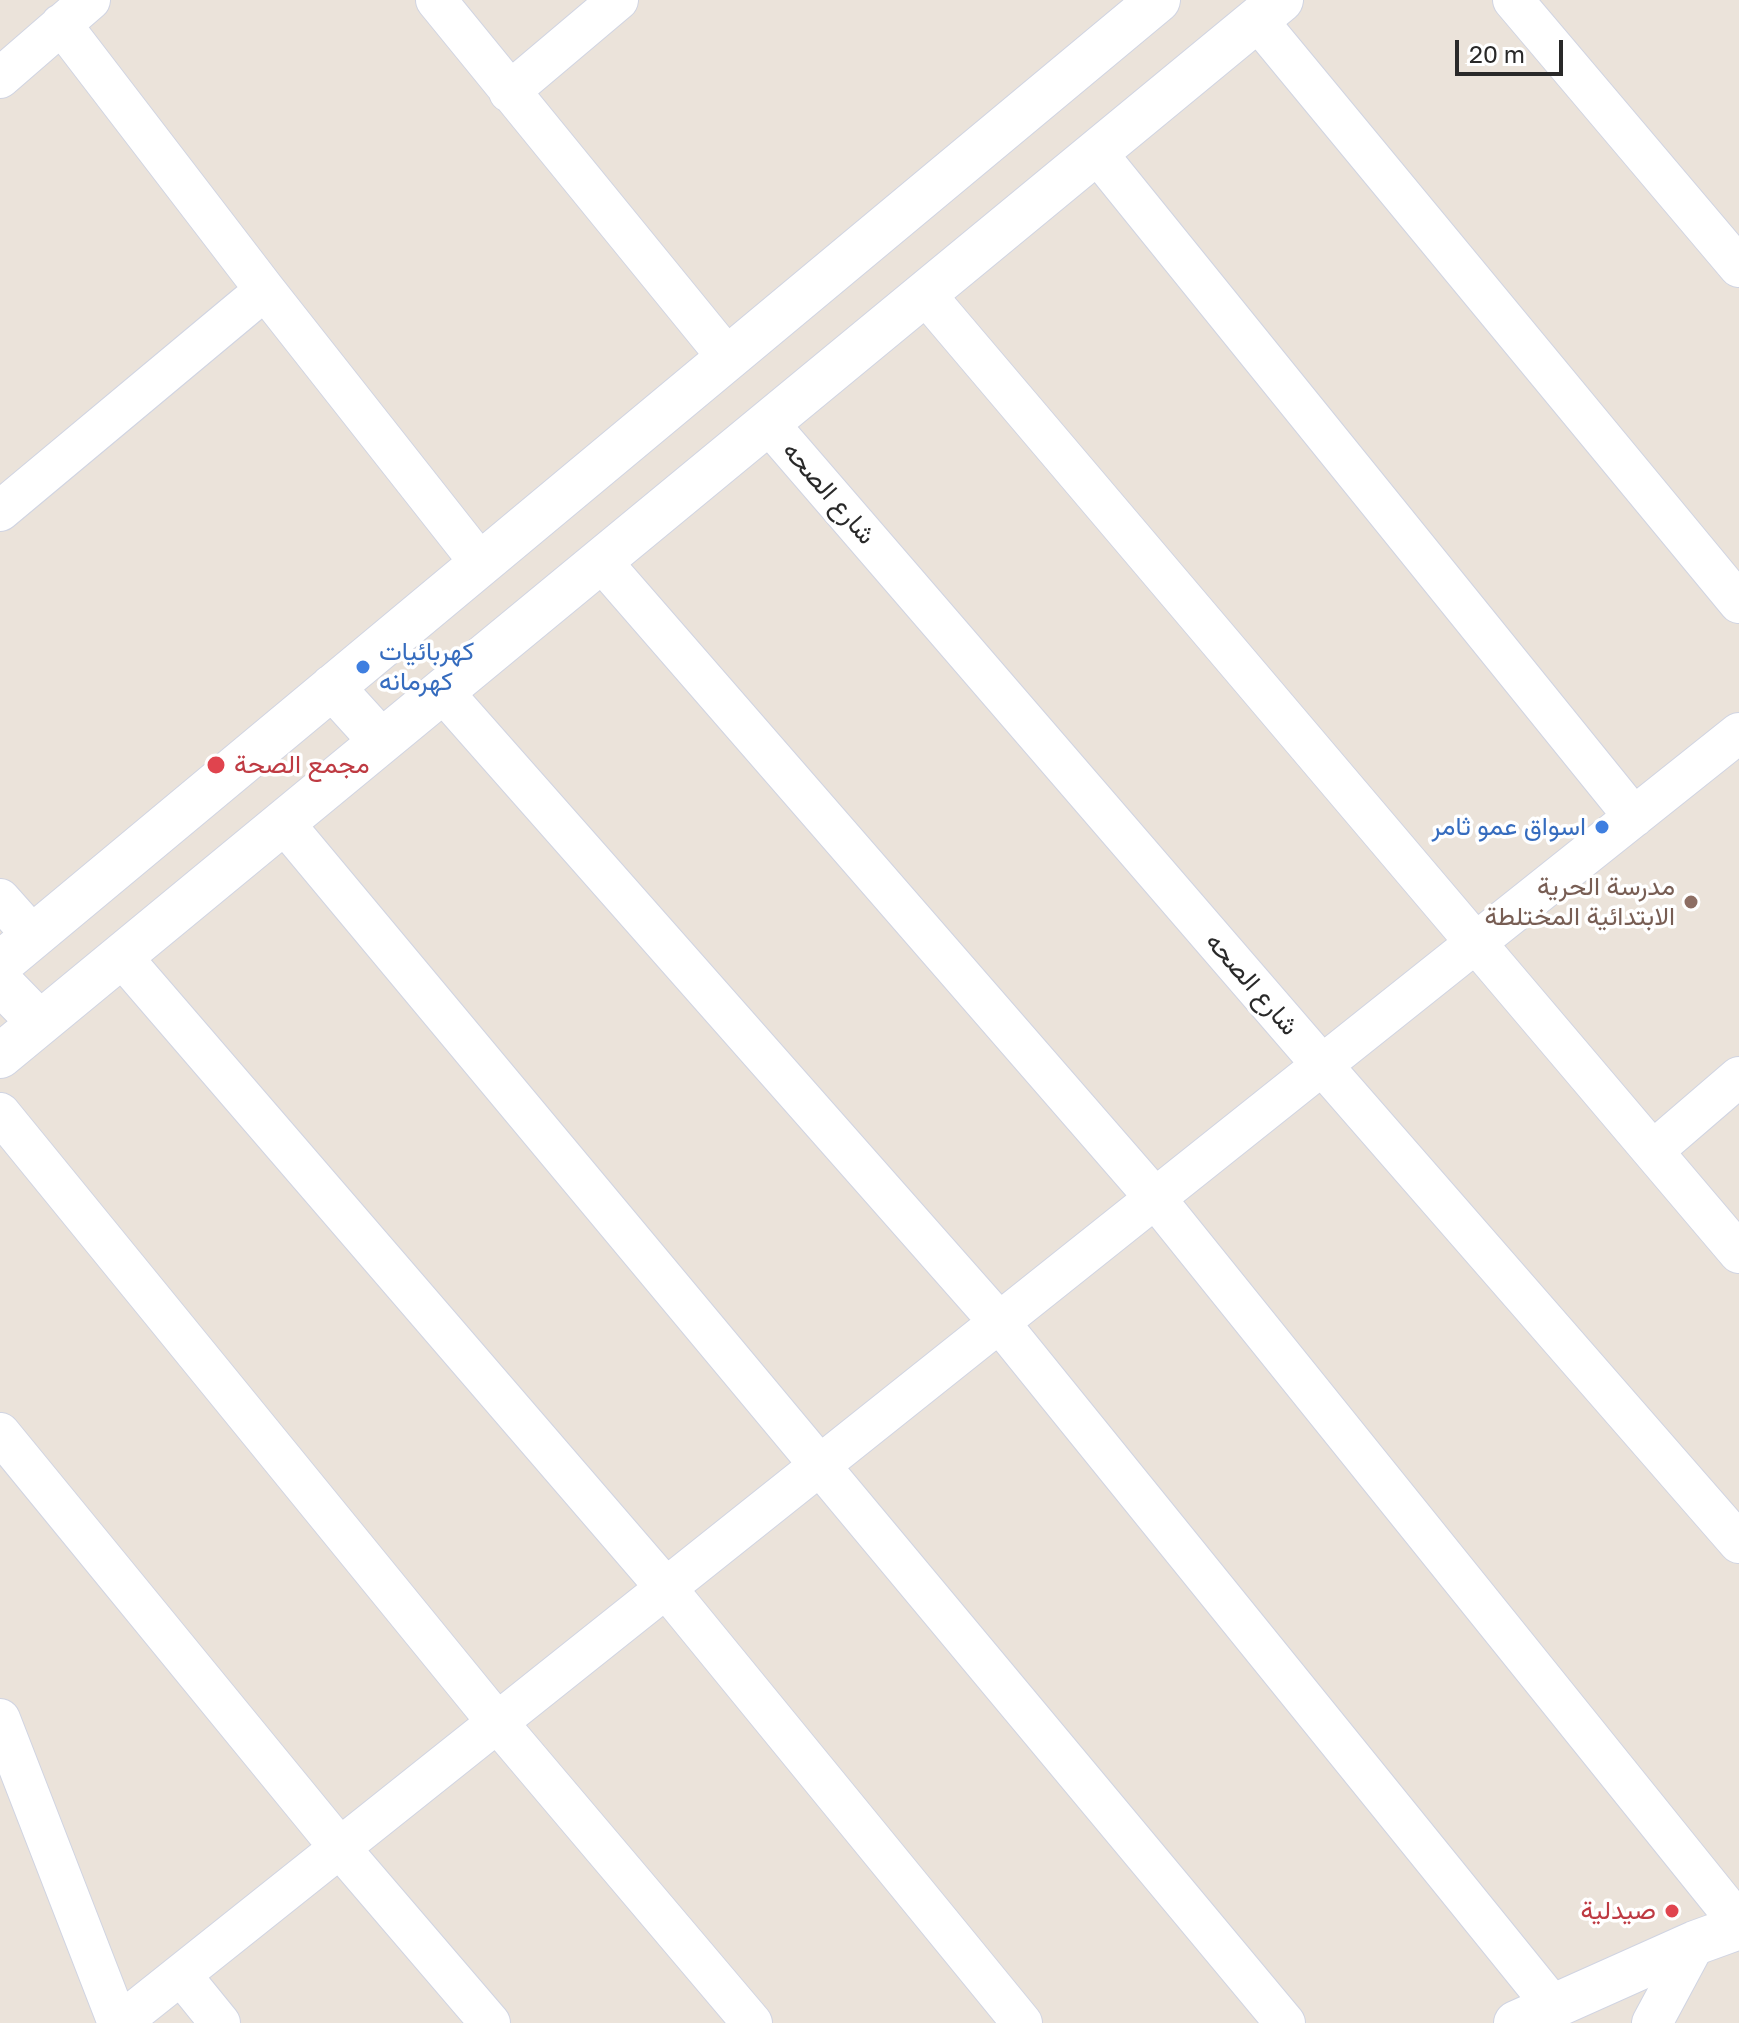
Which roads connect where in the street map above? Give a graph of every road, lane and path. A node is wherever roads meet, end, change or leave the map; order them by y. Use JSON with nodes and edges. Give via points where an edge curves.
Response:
{"nodes":[{"id":1,"x":436,"y":0,"type":"edge"},
{"id":2,"x":618,"y":0,"type":"edge"},
{"id":3,"x":1158,"y":0,"type":"edge"},
{"id":4,"x":1513,"y":0,"type":"edge"},
{"id":5,"x":1269,"y":10,"type":"edge"},
{"id":6,"x":76,"y":12,"type":"edge"},
{"id":7,"x":0,"y":78,"type":"edge"},
{"id":8,"x":509,"y":92,"type":"junction"},
{"id":9,"x":1096,"y":152,"type":"junction"},
{"id":10,"x":1739,"y":267,"type":"edge"},
{"id":11,"x":265,"y":290,"type":"junction"},
{"id":12,"x":925,"y":294,"type":"junction"},
{"id":13,"x":728,"y":358,"type":"junction"},
{"id":14,"x":768,"y":423,"type":"junction"},
{"id":15,"x":0,"y":511,"type":"edge"},
{"id":16,"x":601,"y":561,"type":"junction"},
{"id":17,"x":481,"y":564,"type":"junction"},
{"id":18,"x":1739,"y":603,"type":"edge"},
{"id":19,"x":332,"y":687,"type":"junction"},
{"id":20,"x":442,"y":691,"type":"junction"},
{"id":21,"x":1739,"y":733,"type":"edge"},
{"id":22,"x":381,"y":741,"type":"junction"},
{"id":23,"x":1634,"y":817,"type":"junction"},
{"id":24,"x":283,"y":822,"type":"junction"},
{"id":25,"x":0,"y":899,"type":"edge"},
{"id":26,"x":33,"y":936,"type":"junction"},
{"id":27,"x":1476,"y":942,"type":"junction"},
{"id":28,"x":121,"y":956,"type":"junction"},
{"id":29,"x":0,"y":964,"type":"edge"},
{"id":30,"x":0,"y":982,"type":"edge"},
{"id":31,"x":40,"y":1023,"type":"junction"},
{"id":32,"x":0,"y":1056,"type":"edge"},
{"id":33,"x":1322,"y":1065,"type":"junction"},
{"id":34,"x":1739,"y":1077,"type":"edge"},
{"id":35,"x":0,"y":1113,"type":"edge"},
{"id":36,"x":1654,"y":1150,"type":"junction"},
{"id":37,"x":1155,"y":1198,"type":"junction"},
{"id":38,"x":1739,"y":1253,"type":"edge"},
{"id":39,"x":999,"y":1322,"type":"junction"},
{"id":40,"x":0,"y":1433,"type":"edge"},
{"id":41,"x":819,"y":1466,"type":"junction"},
{"id":42,"x":1739,"y":1543,"type":"edge"},
{"id":43,"x":666,"y":1588,"type":"junction"},
{"id":44,"x":0,"y":1719,"type":"edge"},
{"id":45,"x":497,"y":1722,"type":"junction"},
{"id":46,"x":340,"y":1848,"type":"junction"},
{"id":47,"x":1739,"y":1925,"type":"edge"},
{"id":48,"x":1695,"y":1943,"type":"junction"},
{"id":49,"x":181,"y":1975,"type":"junction"},
{"id":50,"x":1535,"y":2015,"type":"edge"},
{"id":51,"x":119,"y":2023,"type":"edge"},
{"id":52,"x":220,"y":2023,"type":"edge"},
{"id":53,"x":490,"y":2023,"type":"edge"},
{"id":54,"x":752,"y":2023,"type":"edge"},
{"id":55,"x":1022,"y":2023,"type":"edge"},
{"id":56,"x":1285,"y":2023,"type":"edge"},
{"id":57,"x":1652,"y":2023,"type":"edge"}],
"edges":[{"from":1,"to":8,"type":"street"},
{"from":2,"to":8,"type":"street"},
{"from":3,"to":13,"type":"street"},
{"from":4,"to":10,"type":"street"},
{"from":5,"to":9,"type":"street"},
{"from":5,"to":18,"type":"street"},
{"from":6,"to":7,"type":"street"},
{"from":6,"to":11,"type":"street"},
{"from":8,"to":13,"type":"street"},
{"from":9,"to":12,"type":"street"},
{"from":9,"to":23,"type":"street"},
{"from":11,"to":15,"type":"street"},
{"from":11,"to":17,"type":"street"},
{"from":12,"to":14,"type":"street"},
{"from":12,"to":27,"type":"street"},
{"from":13,"to":17,"type":"street"},
{"from":14,"to":16,"type":"street"},
{"from":14,"to":33,"type":"street","name":"شارع الصحه"},
{"from":16,"to":20,"type":"street"},
{"from":16,"to":37,"type":"street"},
{"from":17,"to":19,"type":"street"},
{"from":19,"to":22,"type":"street"},
{"from":19,"to":26,"type":"street"},
{"from":20,"to":22,"type":"street"},
{"from":20,"to":39,"type":"street"},
{"from":21,"to":23,"type":"street"},
{"from":22,"to":24,"type":"street"},
{"from":23,"to":27,"type":"street"},
{"from":24,"to":28,"type":"street"},
{"from":24,"to":41,"type":"street"},
{"from":25,"to":26,"type":"street"},
{"from":26,"to":29,"type":"street"},
{"from":27,"to":33,"type":"street"},
{"from":27,"to":36,"type":"street"},
{"from":28,"to":31,"type":"street"},
{"from":28,"to":43,"type":"street"},
{"from":30,"to":31,"type":"street"},
{"from":31,"to":32,"type":"street"},
{"from":33,"to":37,"type":"street"},
{"from":33,"to":42,"type":"street","name":"شارع الصحه"},
{"from":34,"to":36,"type":"street"},
{"from":35,"to":45,"type":"street"},
{"from":36,"to":38,"type":"street"},
{"from":37,"to":39,"type":"street"},
{"from":37,"to":47,"type":"street"},
{"from":39,"to":41,"type":"street"},
{"from":39,"to":50,"type":"street"},
{"from":40,"to":46,"type":"street"},
{"from":41,"to":43,"type":"street"},
{"from":41,"to":56,"type":"street"},
{"from":43,"to":45,"type":"street"},
{"from":43,"to":55,"type":"street"},
{"from":44,"to":51,"type":"street"},
{"from":45,"to":46,"type":"street"},
{"from":45,"to":54,"type":"street"},
{"from":46,"to":49,"type":"street"},
{"from":46,"to":53,"type":"street"},
{"from":47,"to":48,"type":"street"},
{"from":48,"to":50,"type":"street"},
{"from":48,"to":57,"type":"street"},
{"from":49,"to":51,"type":"street"},
{"from":49,"to":52,"type":"street"}]}
